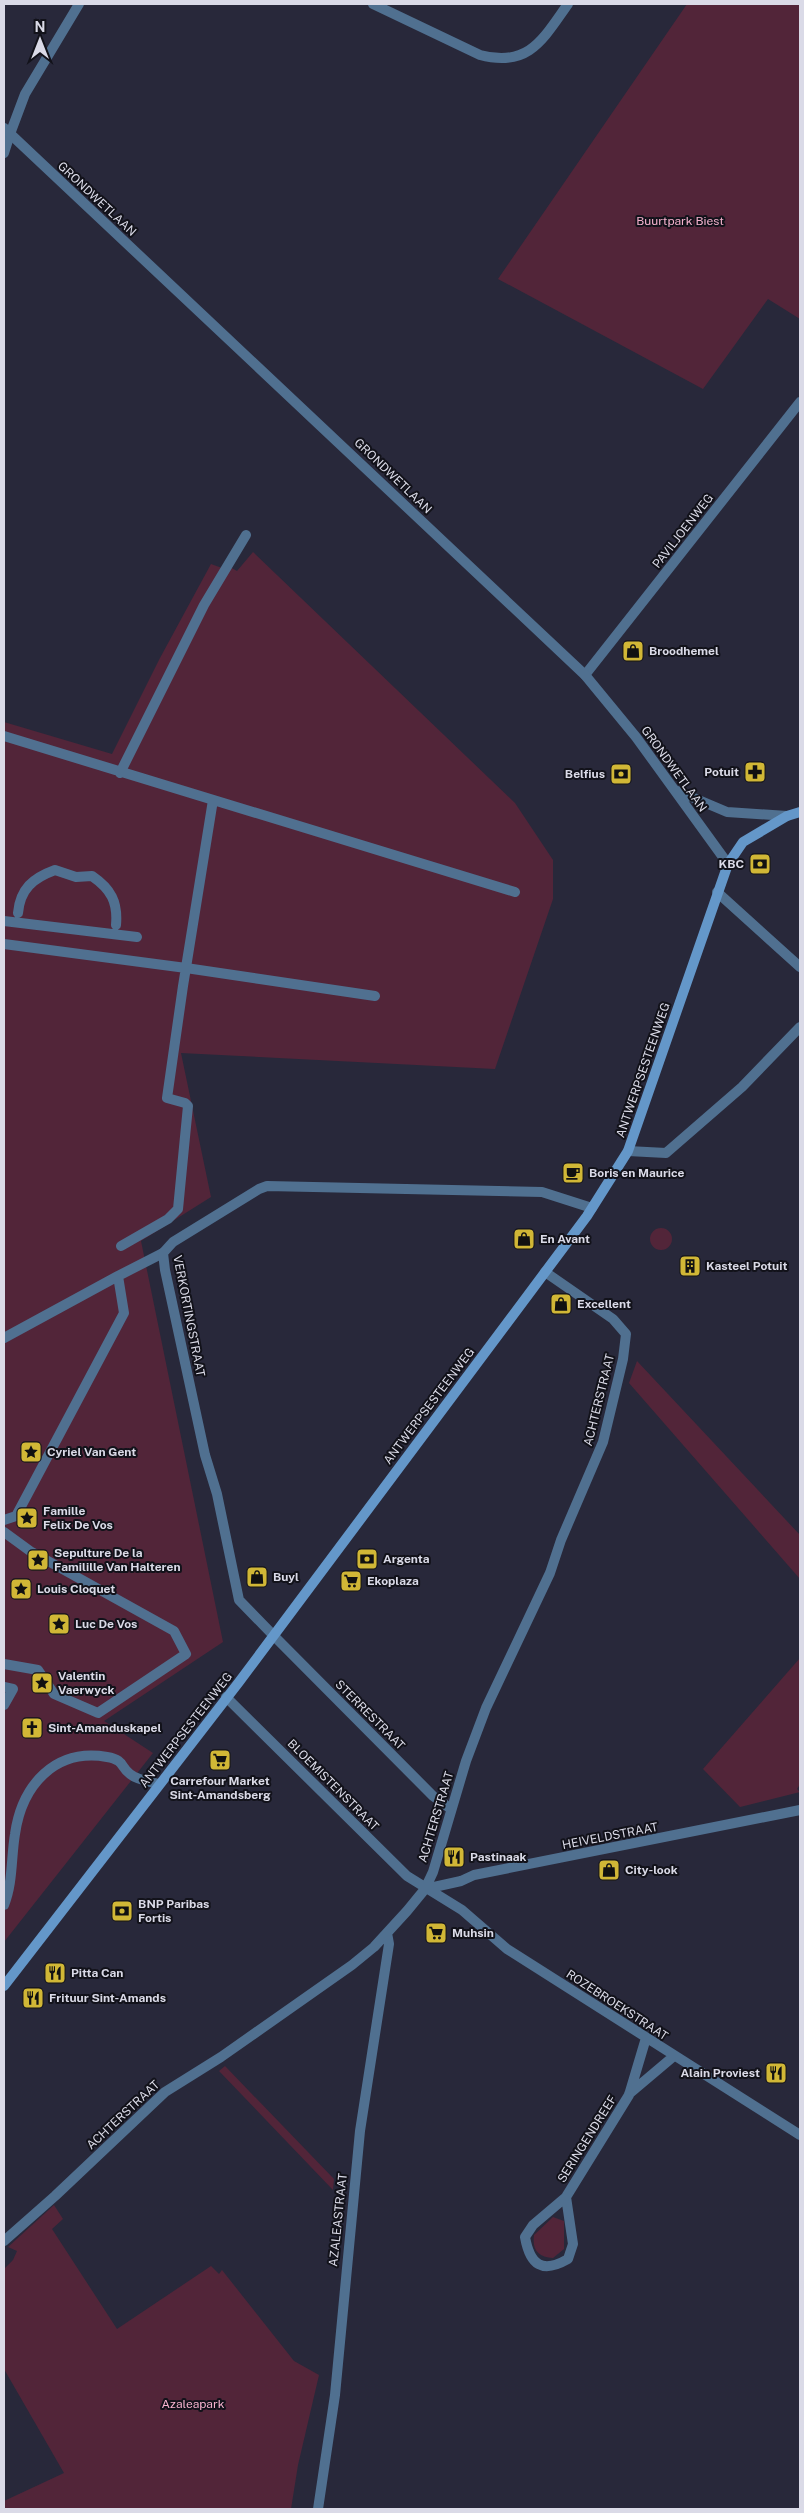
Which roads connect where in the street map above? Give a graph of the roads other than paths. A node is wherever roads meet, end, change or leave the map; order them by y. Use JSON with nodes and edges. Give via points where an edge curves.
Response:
{"nodes":[{"id":1,"x":79,"y":4,"type":"edge"},
{"id":2,"x":373,"y":4,"type":"edge"},
{"id":3,"x":568,"y":4,"type":"edge"},
{"id":4,"x":7,"y":131,"type":"edge"},
{"id":5,"x":4,"y":154,"type":"edge"},
{"id":6,"x":800,"y":402,"type":"edge"},
{"id":7,"x":246,"y":535,"type":"dead end"},
{"id":8,"x":585,"y":675,"type":"junction"},
{"id":9,"x":4,"y":736,"type":"edge"},
{"id":10,"x":120,"y":773,"type":"junction"},
{"id":11,"x":674,"y":790,"type":"junction"},
{"id":12,"x":213,"y":800,"type":"junction"},
{"id":13,"x":800,"y":812,"type":"edge"},
{"id":14,"x":787,"y":816,"type":"junction"},
{"id":15,"x":728,"y":864,"type":"junction"},
{"id":16,"x":515,"y":892,"type":"dead end"},
{"id":17,"x":717,"y":892,"type":"junction"},
{"id":18,"x":17,"y":918,"type":"junction"},
{"id":19,"x":4,"y":921,"type":"edge"},
{"id":20,"x":115,"y":930,"type":"junction"},
{"id":21,"x":137,"y":937,"type":"dead end"},
{"id":22,"x":58,"y":939,"type":"junction"},
{"id":23,"x":4,"y":944,"type":"edge"},
{"id":24,"x":800,"y":967,"type":"edge"},
{"id":25,"x":186,"y":968,"type":"junction"},
{"id":26,"x":375,"y":996,"type":"dead end"},
{"id":27,"x":800,"y":1027,"type":"edge"},
{"id":28,"x":628,"y":1151,"type":"junction"},
{"id":29,"x":592,"y":1208,"type":"junction"},
{"id":30,"x":121,"y":1246,"type":"dead end"},
{"id":31,"x":164,"y":1253,"type":"junction"},
{"id":32,"x":545,"y":1272,"type":"junction"},
{"id":33,"x":118,"y":1276,"type":"junction"},
{"id":34,"x":4,"y":1338,"type":"edge"},
{"id":35,"x":4,"y":1520,"type":"edge"},
{"id":36,"x":4,"y":1532,"type":"edge"},
{"id":37,"x":274,"y":1636,"type":"junction"},
{"id":38,"x":4,"y":1664,"type":"edge"},
{"id":39,"x":4,"y":1687,"type":"edge"},
{"id":40,"x":226,"y":1697,"type":"junction"},
{"id":41,"x":4,"y":1706,"type":"edge"},
{"id":42,"x":159,"y":1784,"type":"junction"},
{"id":43,"x":451,"y":1809,"type":"junction"},
{"id":44,"x":800,"y":1810,"type":"edge"},
{"id":45,"x":425,"y":1888,"type":"junction"},
{"id":46,"x":4,"y":1906,"type":"edge"},
{"id":47,"x":387,"y":1933,"type":"junction"},
{"id":48,"x":4,"y":1986,"type":"edge"},
{"id":49,"x":646,"y":2038,"type":"junction"},
{"id":50,"x":674,"y":2056,"type":"junction"},
{"id":51,"x":629,"y":2095,"type":"junction"},
{"id":52,"x":800,"y":2135,"type":"edge"},
{"id":53,"x":566,"y":2197,"type":"junction"},
{"id":54,"x":4,"y":2241,"type":"edge"},
{"id":55,"x":318,"y":2509,"type":"edge"}],
"edges":[{"from":1,"to":4,"type":"street","via":[[25,94]]},
{"from":2,"to":3,"type":"street","via":[[480,55],[498,60],[528,52],[539,44]]},
{"from":4,"to":5,"type":"street"},
{"from":4,"to":8,"type":"street","name":"GRONDWETLAAN"},
{"from":6,"to":8,"type":"street","name":"PAVILJOENWEG"},
{"from":7,"to":10,"type":"street","via":[[204,605]]},
{"from":8,"to":11,"type":"street","name":"GRONDWETLAAN"},
{"from":9,"to":10,"type":"street"},
{"from":10,"to":12,"type":"street"},
{"from":11,"to":14,"type":"street","via":[[727,812]]},
{"from":11,"to":15,"type":"street","name":"GRONDWETLAAN"},
{"from":12,"to":16,"type":"street"},
{"from":12,"to":25,"type":"street"},
{"from":13,"to":14,"type":"main road","name":"ANTWERPSESTEENWEG"},
{"from":14,"to":15,"type":"main road","name":"ANTWERPSESTEENWEG","via":[[743,842]]},
{"from":15,"to":17,"type":"main road","name":"ANTWERPSESTEENWEG"},
{"from":17,"to":24,"type":"street"},
{"from":17,"to":28,"type":"main road","name":"ANTWERPSESTEENWEG"},
{"from":18,"to":19,"type":"street"},
{"from":18,"to":20,"type":"street","via":[[23,892],[31,882],[55,870],[76,877],[92,876],[101,882],[114,898],[117,908]]},
{"from":18,"to":22,"type":"street"},
{"from":20,"to":21,"type":"street"},
{"from":20,"to":22,"type":"street"},
{"from":22,"to":23,"type":"street"},
{"from":22,"to":25,"type":"street"},
{"from":25,"to":26,"type":"street"},
{"from":25,"to":30,"type":"street","via":[[167,1098],[188,1106],[178,1209],[168,1219]]},
{"from":27,"to":28,"type":"street","via":[[742,1087],[666,1153]]},
{"from":28,"to":29,"type":"main road","name":"ANTWERPSESTEENWEG"},
{"from":29,"to":31,"type":"street","name":"VERKORTINGSTRAAT","via":[[542,1192],[267,1186],[173,1242]]},
{"from":29,"to":32,"type":"main road","name":"ANTWERPSESTEENWEG"},
{"from":31,"to":33,"type":"street"},
{"from":31,"to":37,"type":"street","name":"VERKORTINGSTRAAT","via":[[165,1270],[239,1600]]},
{"from":32,"to":37,"type":"main road","name":"ANTWERPSESTEENWEG"},
{"from":32,"to":43,"type":"street","name":"ACHTERSTRAAT","via":[[614,1319],[626,1334],[623,1360],[603,1442],[550,1573],[486,1708]]},
{"from":33,"to":34,"type":"street"},
{"from":33,"to":35,"type":"street","via":[[124,1313],[16,1516]]},
{"from":36,"to":38,"type":"street","via":[[25,1548],[174,1631],[186,1654],[98,1713],[54,1694],[38,1670]]},
{"from":37,"to":40,"type":"main road","name":"ANTWERPSESTEENWEG"},
{"from":37,"to":43,"type":"street","name":"STERRESTRAAT","via":[[433,1796]]},
{"from":39,"to":41,"type":"street","via":[[12,1689]]},
{"from":40,"to":42,"type":"main road","name":"ANTWERPSESTEENWEG"},
{"from":40,"to":45,"type":"street","name":"BLOEMISTENSTRAAT","via":[[407,1876]]},
{"from":42,"to":46,"type":"street","via":[[130,1774],[122,1762],[108,1757],[80,1755],[59,1762],[41,1775],[19,1815],[10,1892]]},
{"from":42,"to":48,"type":"main road","name":"ANTWERPSESTEENWEG"},
{"from":43,"to":45,"type":"street","name":"ACHTERSTRAAT","via":[[433,1872]]},
{"from":44,"to":45,"type":"street","name":"HEIVELDSTRAAT","via":[[474,1875]]},
{"from":45,"to":47,"type":"street","name":"ACHTERSTRAAT"},
{"from":45,"to":49,"type":"street","name":"ROZEBROEKSTRAAT","via":[[462,1910],[507,1949]]},
{"from":47,"to":54,"type":"street","name":"ACHTERSTRAAT","via":[[352,1965],[211,2064],[165,2092]]},
{"from":47,"to":55,"type":"street","name":"AZALEASTRAAT","via":[[389,1944],[360,2131],[335,2395]]},
{"from":49,"to":50,"type":"street","name":"ROZEBROEKSTRAAT"},
{"from":49,"to":51,"type":"street","name":"SERINGENDREEF"},
{"from":50,"to":51,"type":"street","name":"SERINGENDREEF"},
{"from":50,"to":52,"type":"street","name":"ROZEBROEKSTRAAT"},
{"from":51,"to":53,"type":"street","name":"SERINGENDREEF"},
{"from":53,"to":53,"type":"street","name":"SERINGENDREEF","via":[[533,2225],[525,2237],[532,2261],[543,2266],[555,2266],[568,2259],[573,2244]]}]}
